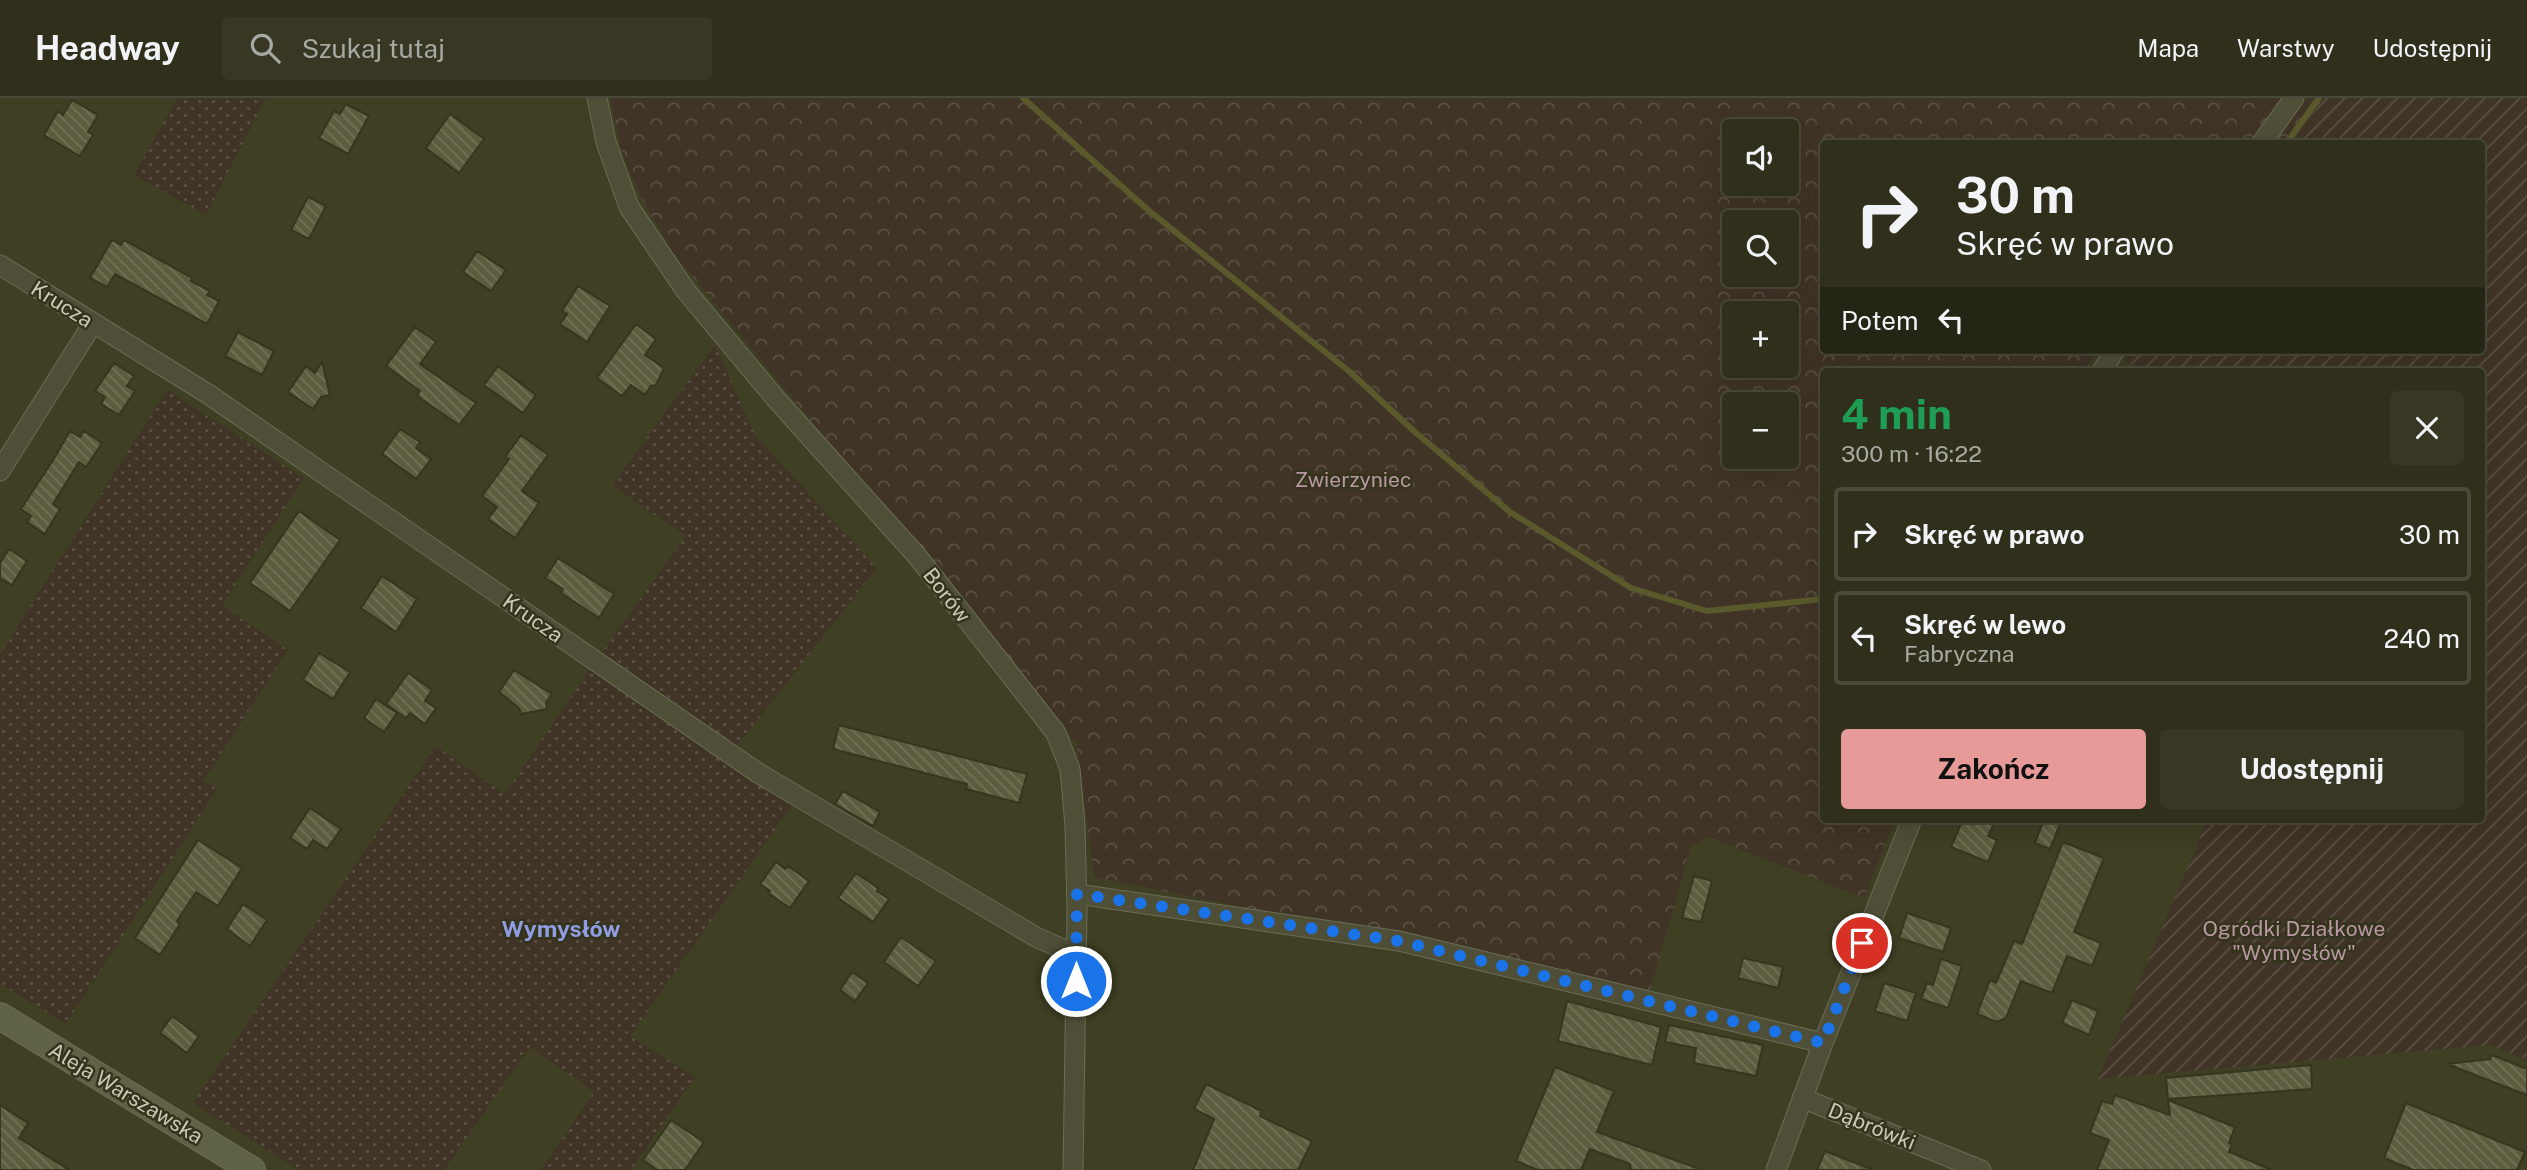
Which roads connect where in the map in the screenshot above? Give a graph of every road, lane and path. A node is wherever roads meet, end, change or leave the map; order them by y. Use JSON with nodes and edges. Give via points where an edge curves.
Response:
{"nodes":[{"id":1,"x":597,"y":98,"type":"edge"},
{"id":2,"x":2294,"y":98,"type":"edge"},
{"id":3,"x":2265,"y":140,"type":"edge"},
{"id":4,"x":0,"y":265,"type":"edge"},
{"id":5,"x":93,"y":323,"type":"junction"},
{"id":6,"x":0,"y":471,"type":"edge"},
{"id":7,"x":1910,"y":823,"type":"edge"},
{"id":8,"x":1077,"y":894,"type":"junction"},
{"id":9,"x":1076,"y":955,"type":"junction"},
{"id":10,"x":0,"y":1016,"type":"edge"},
{"id":11,"x":1823,"y":1043,"type":"junction"},
{"id":12,"x":1802,"y":1098,"type":"junction"},
{"id":13,"x":252,"y":1170,"type":"edge"},
{"id":14,"x":1073,"y":1170,"type":"edge"},
{"id":15,"x":1776,"y":1170,"type":"edge"},
{"id":16,"x":1981,"y":1170,"type":"edge"}],
"edges":[{"from":1,"to":8,"type":"street","name":"Borów","via":[[606,142],[629,207],[687,292],[916,556],[1056,733],[1070,769]]},
{"from":2,"to":3,"type":"street"},
{"from":4,"to":5,"type":"street","name":"Krucza"},
{"from":5,"to":6,"type":"street"},
{"from":5,"to":9,"type":"street","name":"Krucza","via":[[208,394],[758,773],[1036,937]]},
{"from":7,"to":11,"type":"street"},
{"from":8,"to":9,"type":"street","name":"Borów"},
{"from":8,"to":11,"type":"street","via":[[1399,941]]},
{"from":9,"to":14,"type":"street","name":"Borów"},
{"from":10,"to":13,"type":"street","name":"Aleja Warszawska"},
{"from":11,"to":12,"type":"street"},
{"from":12,"to":15,"type":"street"},
{"from":12,"to":16,"type":"street","name":"Dąbrówki"}]}
